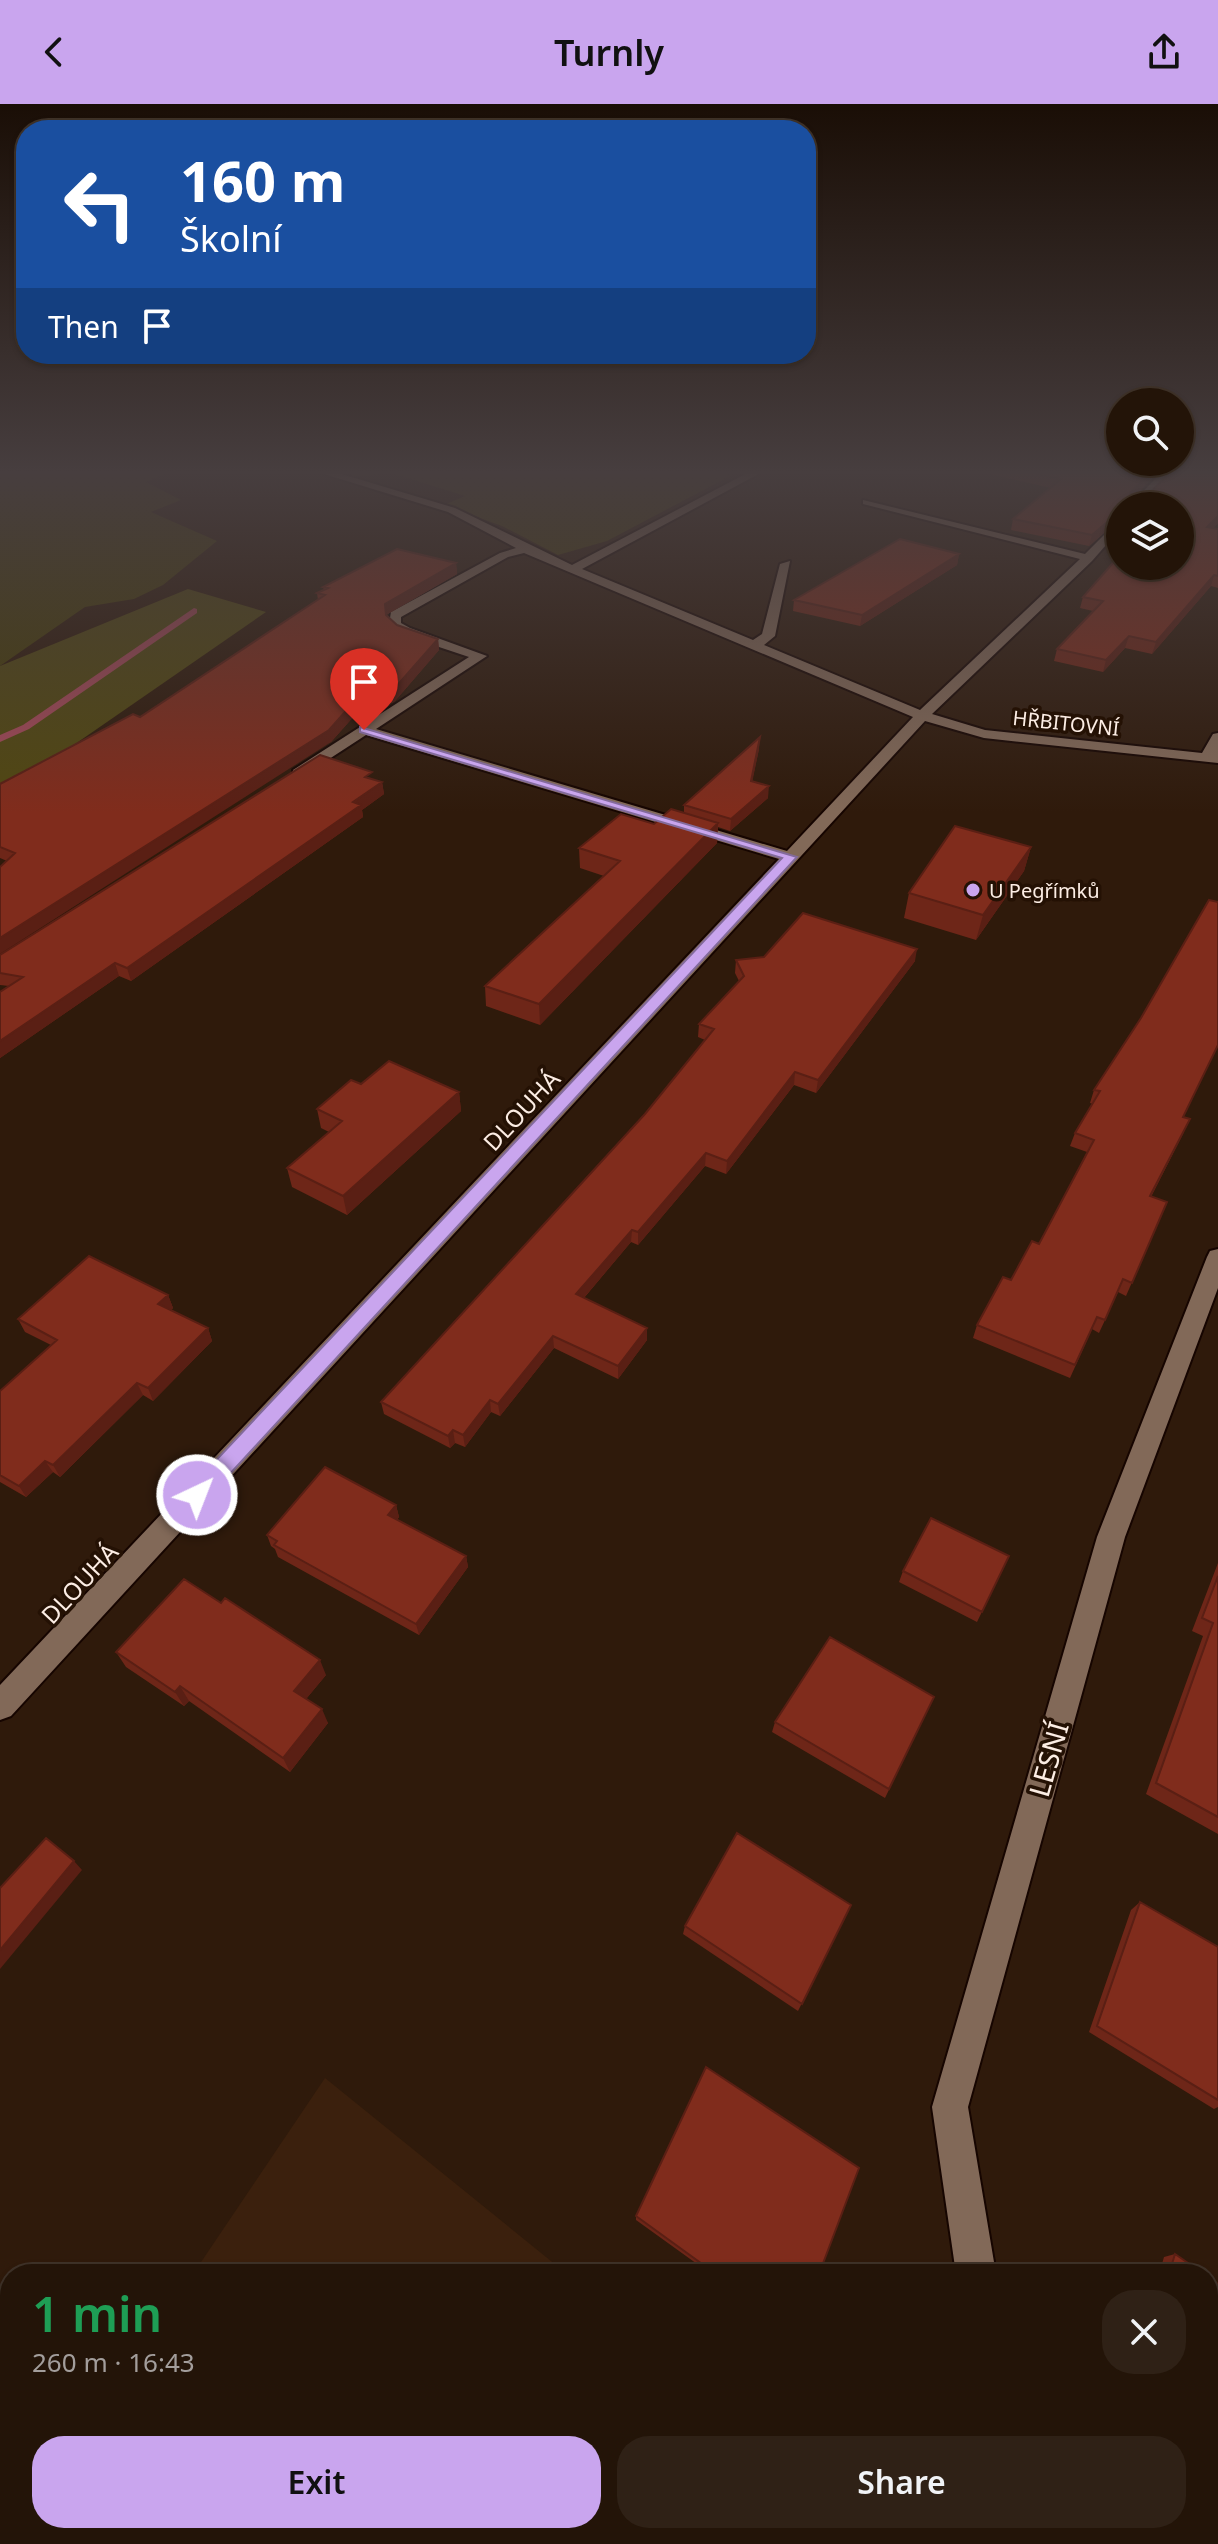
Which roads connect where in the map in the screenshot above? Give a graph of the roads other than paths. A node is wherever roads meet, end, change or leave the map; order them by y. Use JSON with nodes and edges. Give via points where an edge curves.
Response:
{"nodes":[{"id":1,"x":452,"y":584,"type":"edge"},
{"id":2,"x":608,"y":584,"type":"edge"},
{"id":3,"x":781,"y":584,"type":"edge"},
{"id":4,"x":1061,"y":584,"type":"edge"},
{"id":5,"x":754,"y":646,"type":"junction"},
{"id":6,"x":922,"y":716,"type":"junction"},
{"id":7,"x":364,"y":730,"type":"junction"},
{"id":8,"x":1218,"y":737,"type":"edge"},
{"id":9,"x":1212,"y":759,"type":"edge"},
{"id":10,"x":286,"y":780,"type":"edge"},
{"id":11,"x":790,"y":857,"type":"junction"},
{"id":12,"x":1218,"y":1257,"type":"edge"},
{"id":13,"x":0,"y":1706,"type":"edge"},
{"id":14,"x":974,"y":2264,"type":"edge"}],
"edges":[{"from":1,"to":7,"type":"street","via":[[395,615],[395,624],[480,656]]},
{"from":2,"to":5,"type":"street","name":"HŘBITOVNÍ"},
{"from":3,"to":5,"type":"street","via":[[768,636]]},
{"from":4,"to":6,"type":"street","name":"DLOUHÁ"},
{"from":5,"to":6,"type":"street","name":"HŘBITOVNÍ"},
{"from":6,"to":9,"type":"street","name":"HŘBITOVNÍ","via":[[984,734]]},
{"from":6,"to":11,"type":"street","name":"DLOUHÁ"},
{"from":7,"to":10,"type":"street"},
{"from":7,"to":11,"type":"street"},
{"from":8,"to":9,"type":"street","name":"HŘBITOVNÍ"},
{"from":11,"to":13,"type":"street","name":"DLOUHÁ"},
{"from":12,"to":14,"type":"street","name":"LESNÍ","via":[[1111,1537],[950,2107]]}]}
